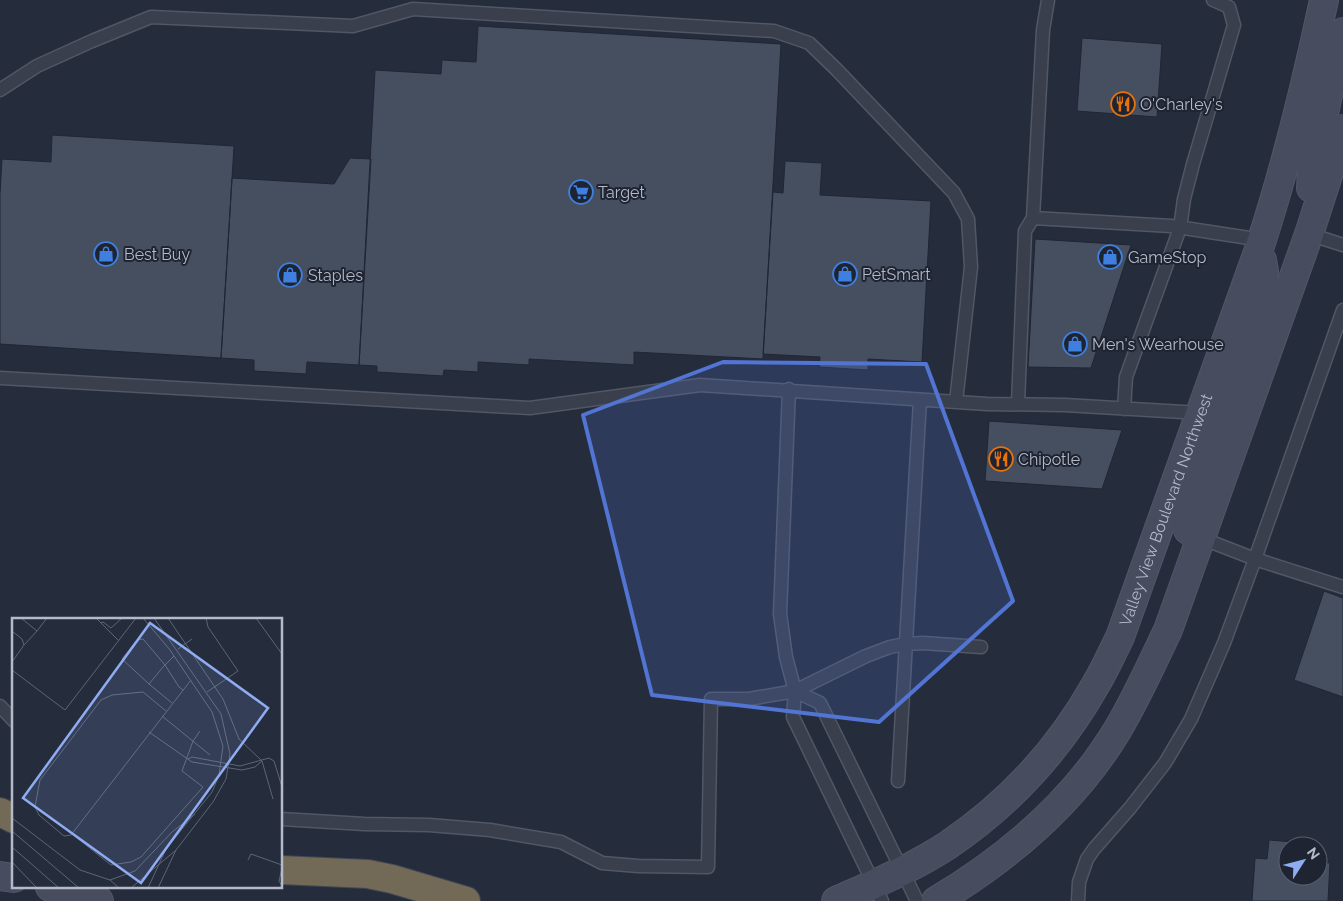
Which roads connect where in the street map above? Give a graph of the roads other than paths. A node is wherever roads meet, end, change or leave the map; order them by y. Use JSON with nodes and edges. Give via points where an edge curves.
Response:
{"nodes":[{"id":1,"x":1048,"y":0,"type":"edge"},
{"id":2,"x":1214,"y":0,"type":"edge"},
{"id":3,"x":1324,"y":0,"type":"edge"},
{"id":4,"x":1343,"y":32,"type":"edge"},
{"id":5,"x":0,"y":90,"type":"edge"},
{"id":6,"x":1343,"y":129,"type":"edge"},
{"id":7,"x":1033,"y":218,"type":"junction"},
{"id":8,"x":1180,"y":228,"type":"junction"},
{"id":9,"x":1309,"y":234,"type":"junction"},
{"id":10,"x":1260,"y":244,"type":"junction"},
{"id":11,"x":1343,"y":245,"type":"edge"},
{"id":12,"x":1343,"y":310,"type":"edge"},
{"id":13,"x":0,"y":378,"type":"edge"},
{"id":14,"x":789,"y":390,"type":"junction"},
{"id":15,"x":920,"y":400,"type":"junction"},
{"id":16,"x":956,"y":402,"type":"junction"},
{"id":17,"x":1018,"y":404,"type":"junction"},
{"id":18,"x":1124,"y":409,"type":"junction"},
{"id":19,"x":1200,"y":413,"type":"junction"},
{"id":20,"x":1201,"y":538,"type":"junction"},
{"id":21,"x":1255,"y":559,"type":"junction"},
{"id":22,"x":1343,"y":587,"type":"edge"},
{"id":23,"x":905,"y":644,"type":"junction"},
{"id":24,"x":981,"y":647,"type":"dead end"},
{"id":25,"x":795,"y":691,"type":"junction"},
{"id":26,"x":0,"y":706,"type":"edge"},
{"id":27,"x":12,"y":719,"type":"edge"},
{"id":28,"x":898,"y":781,"type":"dead end"},
{"id":29,"x":0,"y":812,"type":"edge"},
{"id":30,"x":12,"y":817,"type":"edge"},
{"id":31,"x":282,"y":819,"type":"edge"},
{"id":32,"x":282,"y":870,"type":"edge"},
{"id":33,"x":902,"y":871,"type":"junction"},
{"id":34,"x":54,"y":888,"type":"edge"},
{"id":35,"x":878,"y":893,"type":"edge"},
{"id":36,"x":99,"y":901,"type":"edge"},
{"id":37,"x":466,"y":901,"type":"edge"},
{"id":38,"x":836,"y":901,"type":"edge"},
{"id":39,"x":917,"y":901,"type":"edge"},
{"id":40,"x":936,"y":901,"type":"edge"},
{"id":41,"x":1078,"y":901,"type":"edge"}],
"edges":[{"from":1,"to":7,"type":"lane","via":[[1043,30]]},
{"from":2,"to":8,"type":"lane","via":[[1229,7],[1234,25],[1193,164]]},
{"from":3,"to":10,"type":"main road","name":"Valley View Boulevard Northwest","via":[[1301,106]]},
{"from":4,"to":9,"type":"main road","via":[[1312,169]]},
{"from":5,"to":16,"type":"lane","via":[[38,66],[151,17],[353,26],[413,9],[774,31],[808,43],[838,70],[954,193],[968,219],[971,267]]},
{"from":6,"to":9,"type":"main road"},
{"from":7,"to":8,"type":"lane"},
{"from":7,"to":17,"type":"lane","via":[[1025,231]]},
{"from":8,"to":10,"type":"lane"},
{"from":8,"to":18,"type":"lane","via":[[1126,377]]},
{"from":9,"to":11,"type":"lane"},
{"from":9,"to":20,"type":"main road"},
{"from":10,"to":19,"type":"main road","name":"Valley View Boulevard Northwest"},
{"from":10,"to":20,"type":"main road","via":[[1264,271],[1262,300],[1185,517],[1188,530]]},
{"from":12,"to":21,"type":"lane"},
{"from":13,"to":14,"type":"lane","via":[[530,408],[700,385]]},
{"from":14,"to":15,"type":"lane"},
{"from":14,"to":25,"type":"lane","via":[[780,614]]},
{"from":15,"to":16,"type":"lane"},
{"from":15,"to":23,"type":"lane"},
{"from":16,"to":17,"type":"lane"},
{"from":17,"to":18,"type":"lane"},
{"from":18,"to":19,"type":"lane"},
{"from":19,"to":33,"type":"main road","name":"Valley View Boulevard Northwest","via":[[1120,637],[1096,685],[1033,773],[989,814],[947,845]]},
{"from":20,"to":21,"type":"lane"},
{"from":20,"to":40,"type":"main road","via":[[1168,630],[1141,689],[1086,774],[1050,814],[1004,856]]},
{"from":21,"to":22,"type":"lane"},
{"from":21,"to":41,"type":"lane","via":[[1224,643],[1190,719],[1165,763],[1087,859],[1079,882]]},
{"from":23,"to":24,"type":"lane"},
{"from":23,"to":25,"type":"lane","via":[[866,656]]},
{"from":23,"to":28,"type":"lane"},
{"from":25,"to":31,"type":"lane","via":[[749,698],[711,699],[708,867],[602,864],[561,842],[490,830]]},
{"from":25,"to":33,"type":"lane","via":[[820,703]]},
{"from":25,"to":35,"type":"lane","via":[[793,717]]},
{"from":26,"to":27,"type":"lane"},
{"from":29,"to":30,"type":"highway"},
{"from":32,"to":37,"type":"highway","via":[[368,874]]},
{"from":33,"to":35,"type":"main road","name":"Valley View Boulevard Northwest"},
{"from":33,"to":39,"type":"lane"},
{"from":34,"to":36,"type":"main road"},
{"from":35,"to":38,"type":"main road","name":"Valley View Boulevard Northwest"}]}
